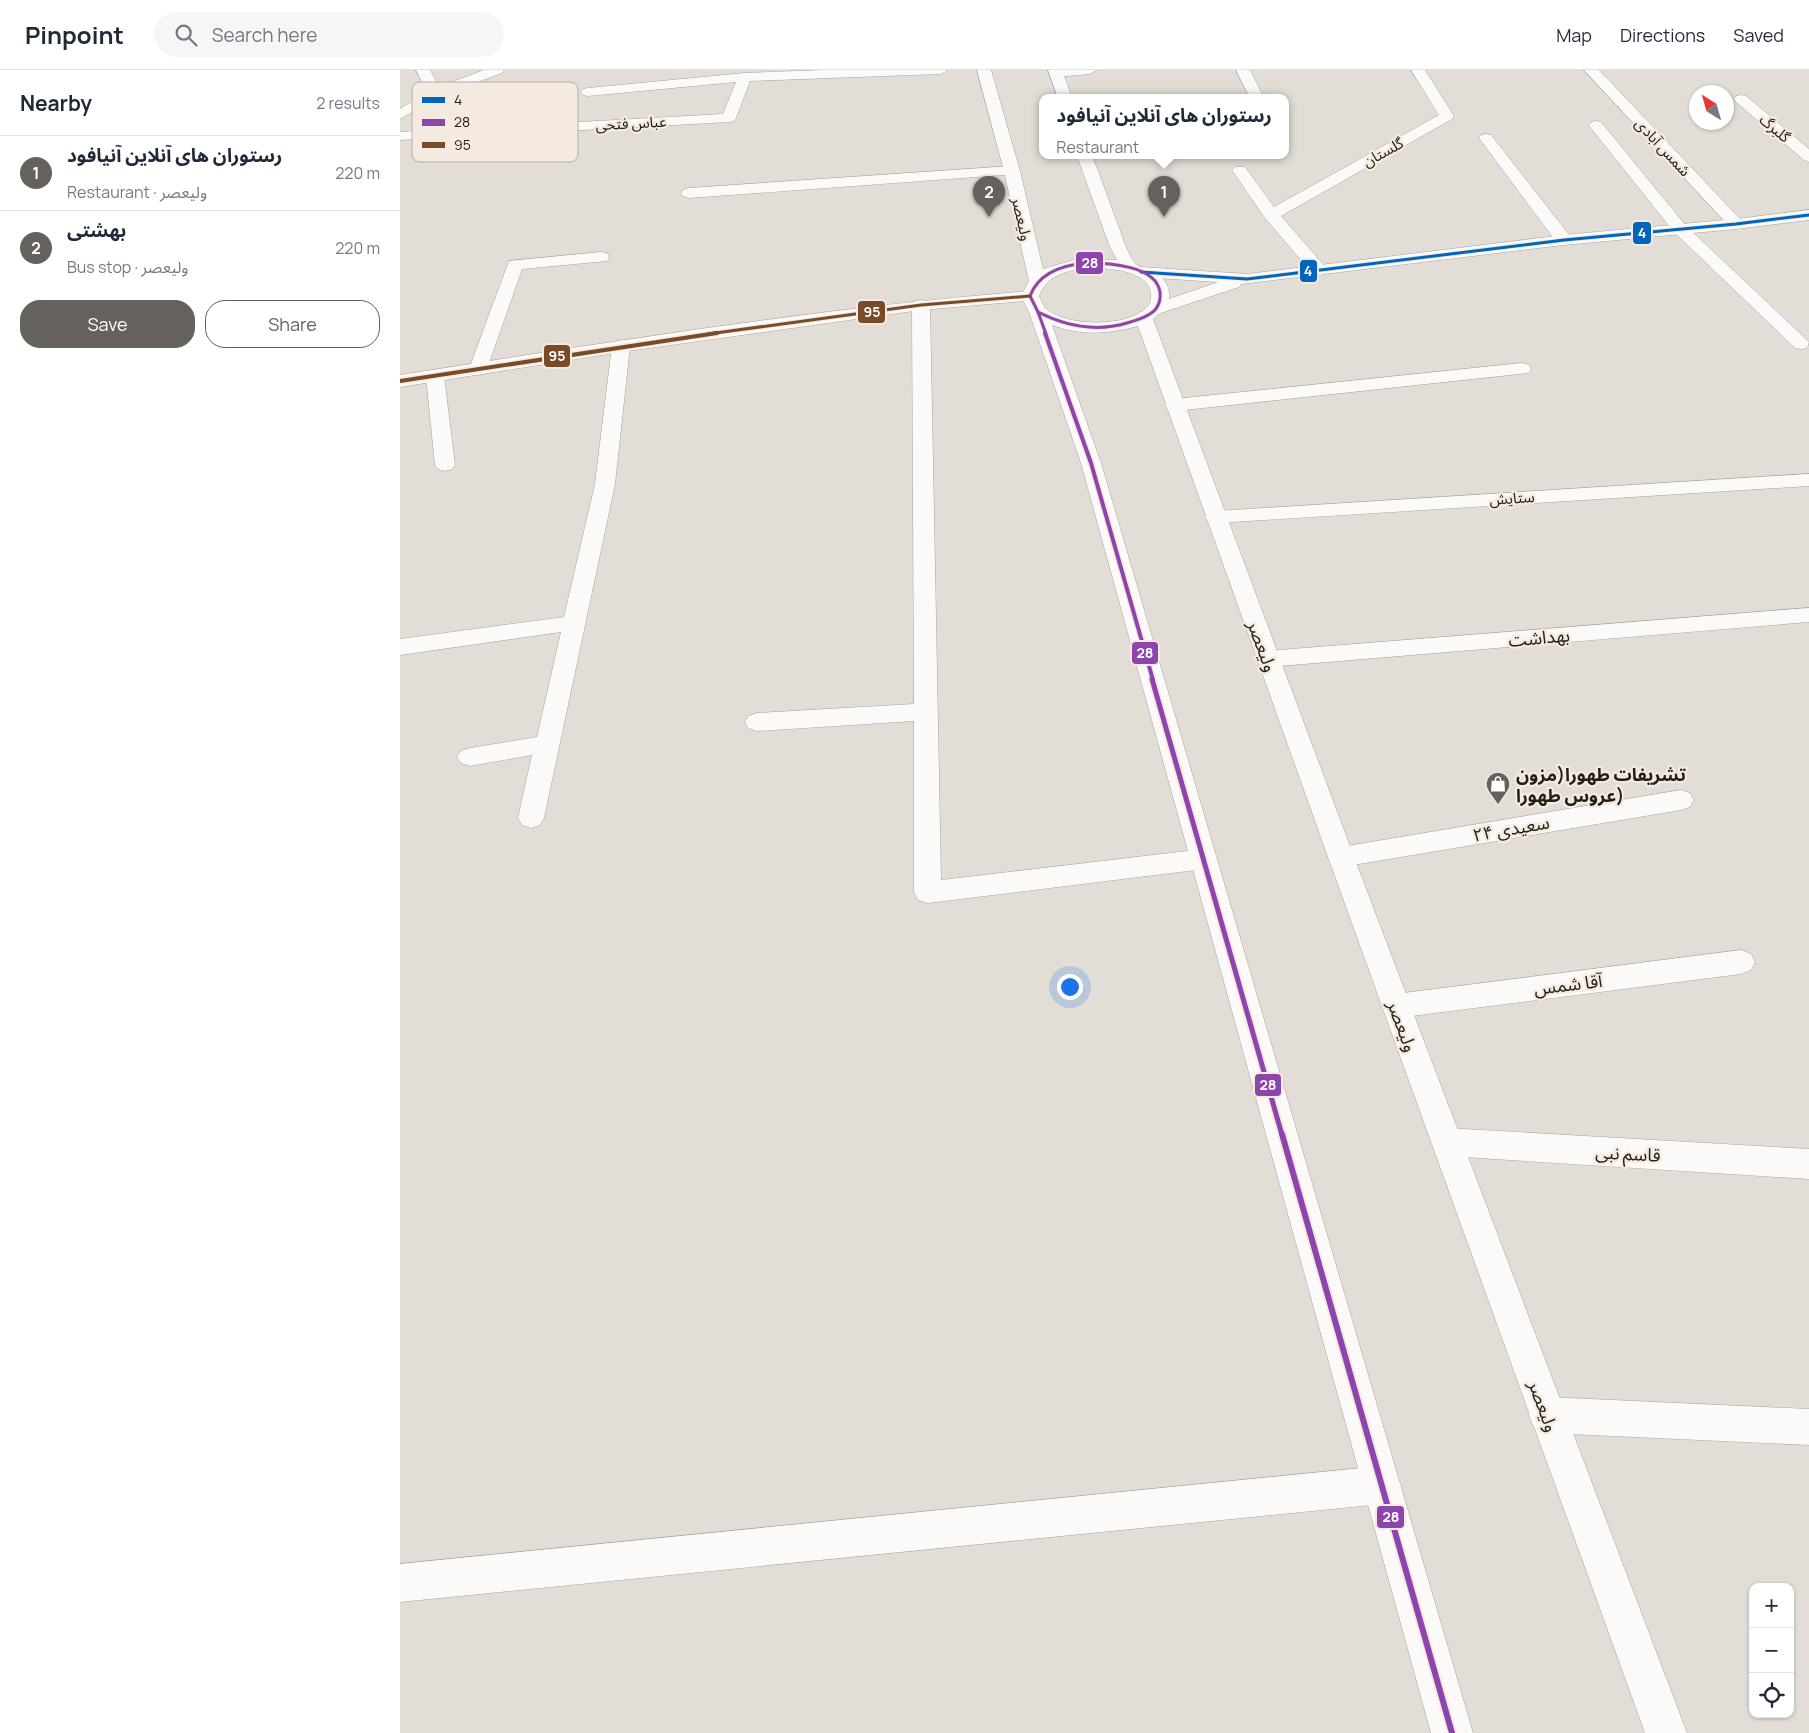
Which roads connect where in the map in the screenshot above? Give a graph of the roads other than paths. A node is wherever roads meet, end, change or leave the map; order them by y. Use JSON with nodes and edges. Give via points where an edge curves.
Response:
{"nodes":[{"id":1,"x":423,"y":70,"type":"edge"},
{"id":2,"x":941,"y":70,"type":"edge"},
{"id":3,"x":984,"y":70,"type":"edge"},
{"id":4,"x":1090,"y":70,"type":"edge"},
{"id":5,"x":1243,"y":70,"type":"edge"},
{"id":6,"x":1418,"y":70,"type":"edge"},
{"id":7,"x":1591,"y":70,"type":"edge"},
{"id":8,"x":491,"y":71,"type":"edge"},
{"id":9,"x":1055,"y":71,"type":"edge"},
{"id":10,"x":746,"y":77,"type":"junction"},
{"id":11,"x":429,"y":82,"type":"edge"},
{"id":12,"x":464,"y":82,"type":"edge"},
{"id":13,"x":588,"y":92,"type":"dead end"},
{"id":14,"x":1064,"y":94,"type":"edge"},
{"id":15,"x":1255,"y":94,"type":"edge"},
{"id":16,"x":1741,"y":99,"type":"dead end"},
{"id":17,"x":412,"y":108,"type":"edge"},
{"id":18,"x":400,"y":115,"type":"edge"},
{"id":19,"x":1596,"y":125,"type":"dead end"},
{"id":20,"x":578,"y":126,"type":"edge"},
{"id":21,"x":1486,"y":138,"type":"dead end"},
{"id":22,"x":1809,"y":157,"type":"edge"},
{"id":23,"x":1086,"y":159,"type":"edge"},
{"id":24,"x":1240,"y":170,"type":"dead end"},
{"id":25,"x":1012,"y":171,"type":"junction"},
{"id":26,"x":689,"y":193,"type":"dead end"},
{"id":27,"x":1270,"y":215,"type":"junction"},
{"id":28,"x":1809,"y":215,"type":"edge"},
{"id":29,"x":1736,"y":224,"type":"junction"},
{"id":30,"x":1680,"y":229,"type":"junction"},
{"id":31,"x":1564,"y":240,"type":"junction"},
{"id":32,"x":601,"y":257,"type":"dead end"},
{"id":33,"x":1135,"y":270,"type":"junction"},
{"id":34,"x":1318,"y":270,"type":"junction"},
{"id":35,"x":1246,"y":279,"type":"junction"},
{"id":36,"x":1035,"y":296,"type":"junction"},
{"id":37,"x":921,"y":305,"type":"junction"},
{"id":38,"x":1149,"y":314,"type":"junction"},
{"id":39,"x":1801,"y":344,"type":"dead end"},
{"id":40,"x":621,"y":346,"type":"junction"},
{"id":41,"x":478,"y":369,"type":"junction"},
{"id":42,"x":1522,"y":369,"type":"dead end"},
{"id":43,"x":435,"y":376,"type":"junction"},
{"id":44,"x":400,"y":381,"type":"edge"},
{"id":45,"x":1175,"y":405,"type":"junction"},
{"id":46,"x":445,"y":465,"type":"dead end"},
{"id":47,"x":1809,"y":480,"type":"edge"},
{"id":48,"x":1216,"y":517,"type":"junction"},
{"id":49,"x":1809,"y":615,"type":"edge"},
{"id":50,"x":574,"y":623,"type":"junction"},
{"id":51,"x":400,"y":647,"type":"edge"},
{"id":52,"x":1268,"y":659,"type":"junction"},
{"id":53,"x":926,"y":712,"type":"junction"},
{"id":54,"x":757,"y":722,"type":"dead end"},
{"id":55,"x":547,"y":744,"type":"junction"},
{"id":56,"x":470,"y":757,"type":"dead end"},
{"id":57,"x":1681,"y":800,"type":"dead end"},
{"id":58,"x":531,"y":818,"type":"dead end"},
{"id":59,"x":1341,"y":857,"type":"junction"},
{"id":60,"x":1204,"y":859,"type":"junction"},
{"id":61,"x":1741,"y":962,"type":"dead end"},
{"id":62,"x":1396,"y":1006,"type":"junction"},
{"id":63,"x":1447,"y":1142,"type":"junction"},
{"id":64,"x":1809,"y":1164,"type":"edge"},
{"id":65,"x":1547,"y":1415,"type":"junction"},
{"id":66,"x":1809,"y":1427,"type":"edge"},
{"id":67,"x":1382,"y":1485,"type":"junction"},
{"id":68,"x":400,"y":1583,"type":"edge"},
{"id":69,"x":1452,"y":1733,"type":"edge"},
{"id":70,"x":1666,"y":1733,"type":"edge"}],
"edges":[{"from":1,"to":11,"type":"street"},
{"from":2,"to":10,"type":"street"},
{"from":3,"to":25,"type":"street","name":"ولیعصر"},
{"from":4,"to":9,"type":"street"},
{"from":5,"to":15,"type":"street"},
{"from":6,"to":27,"type":"street","name":"گلستان","via":[[1447,116]]},
{"from":7,"to":29,"type":"street","name":"شمس آبادی"},
{"from":8,"to":12,"type":"street"},
{"from":9,"to":14,"type":"street"},
{"from":10,"to":13,"type":"street"},
{"from":10,"to":20,"type":"street","name":"عباس فتحی","via":[[729,118]]},
{"from":16,"to":22,"type":"street","name":"گلبرگ"},
{"from":17,"to":18,"type":"street"},
{"from":19,"to":30,"type":"street"},
{"from":21,"to":31,"type":"street"},
{"from":23,"to":33,"type":"street","via":[[1118,247]]},
{"from":24,"to":27,"type":"street"},
{"from":25,"to":26,"type":"street"},
{"from":25,"to":36,"type":"street","name":"ولیعصر"},
{"from":27,"to":34,"type":"street"},
{"from":28,"to":29,"type":"street"},
{"from":29,"to":30,"type":"street"},
{"from":30,"to":31,"type":"street"},
{"from":30,"to":39,"type":"street"},
{"from":31,"to":34,"type":"street"},
{"from":32,"to":41,"type":"street","via":[[515,265]]},
{"from":33,"to":35,"type":"street"},
{"from":33,"to":36,"type":"street","via":[[1104,263],[1077,264],[1054,270]]},
{"from":33,"to":38,"type":"street","via":[[1153,280],[1160,289],[1160,300]]},
{"from":34,"to":35,"type":"street"},
{"from":35,"to":38,"type":"street"},
{"from":36,"to":37,"type":"street"},
{"from":36,"to":38,"type":"street","via":[[1058,323],[1088,328],[1118,326]]},
{"from":36,"to":60,"type":"street","name":"ولیعصر","via":[[1091,463]]},
{"from":37,"to":40,"type":"street"},
{"from":37,"to":53,"type":"street"},
{"from":38,"to":45,"type":"street","name":"ولیعصر"},
{"from":40,"to":41,"type":"street"},
{"from":40,"to":50,"type":"street","via":[[605,484]]},
{"from":41,"to":43,"type":"street"},
{"from":42,"to":45,"type":"street"},
{"from":43,"to":44,"type":"street"},
{"from":43,"to":46,"type":"street"},
{"from":45,"to":48,"type":"street","name":"ولیعصر"},
{"from":47,"to":48,"type":"street","name":"ستایش"},
{"from":48,"to":52,"type":"street","name":"ولیعصر"},
{"from":49,"to":52,"type":"street","name":"بهداشت"},
{"from":50,"to":51,"type":"street"},
{"from":50,"to":55,"type":"street"},
{"from":52,"to":59,"type":"street","name":"ولیعصر"},
{"from":53,"to":54,"type":"street"},
{"from":53,"to":60,"type":"street","via":[[928,892]]},
{"from":55,"to":56,"type":"street"},
{"from":55,"to":58,"type":"street"},
{"from":57,"to":59,"type":"street","name":"۲۴ سعیدی"},
{"from":59,"to":62,"type":"street","name":"ولیعصر"},
{"from":60,"to":67,"type":"street","name":"ولیعصر"},
{"from":61,"to":62,"type":"street","name":"آقا شمس"},
{"from":62,"to":63,"type":"street","name":"ولیعصر"},
{"from":63,"to":64,"type":"street","name":"قاسم نبی"},
{"from":63,"to":65,"type":"street","name":"ولیعصر"},
{"from":65,"to":66,"type":"street"},
{"from":65,"to":70,"type":"street","name":"ولیعصر"},
{"from":67,"to":68,"type":"street"},
{"from":67,"to":69,"type":"street","name":"ولیعصر"}]}
